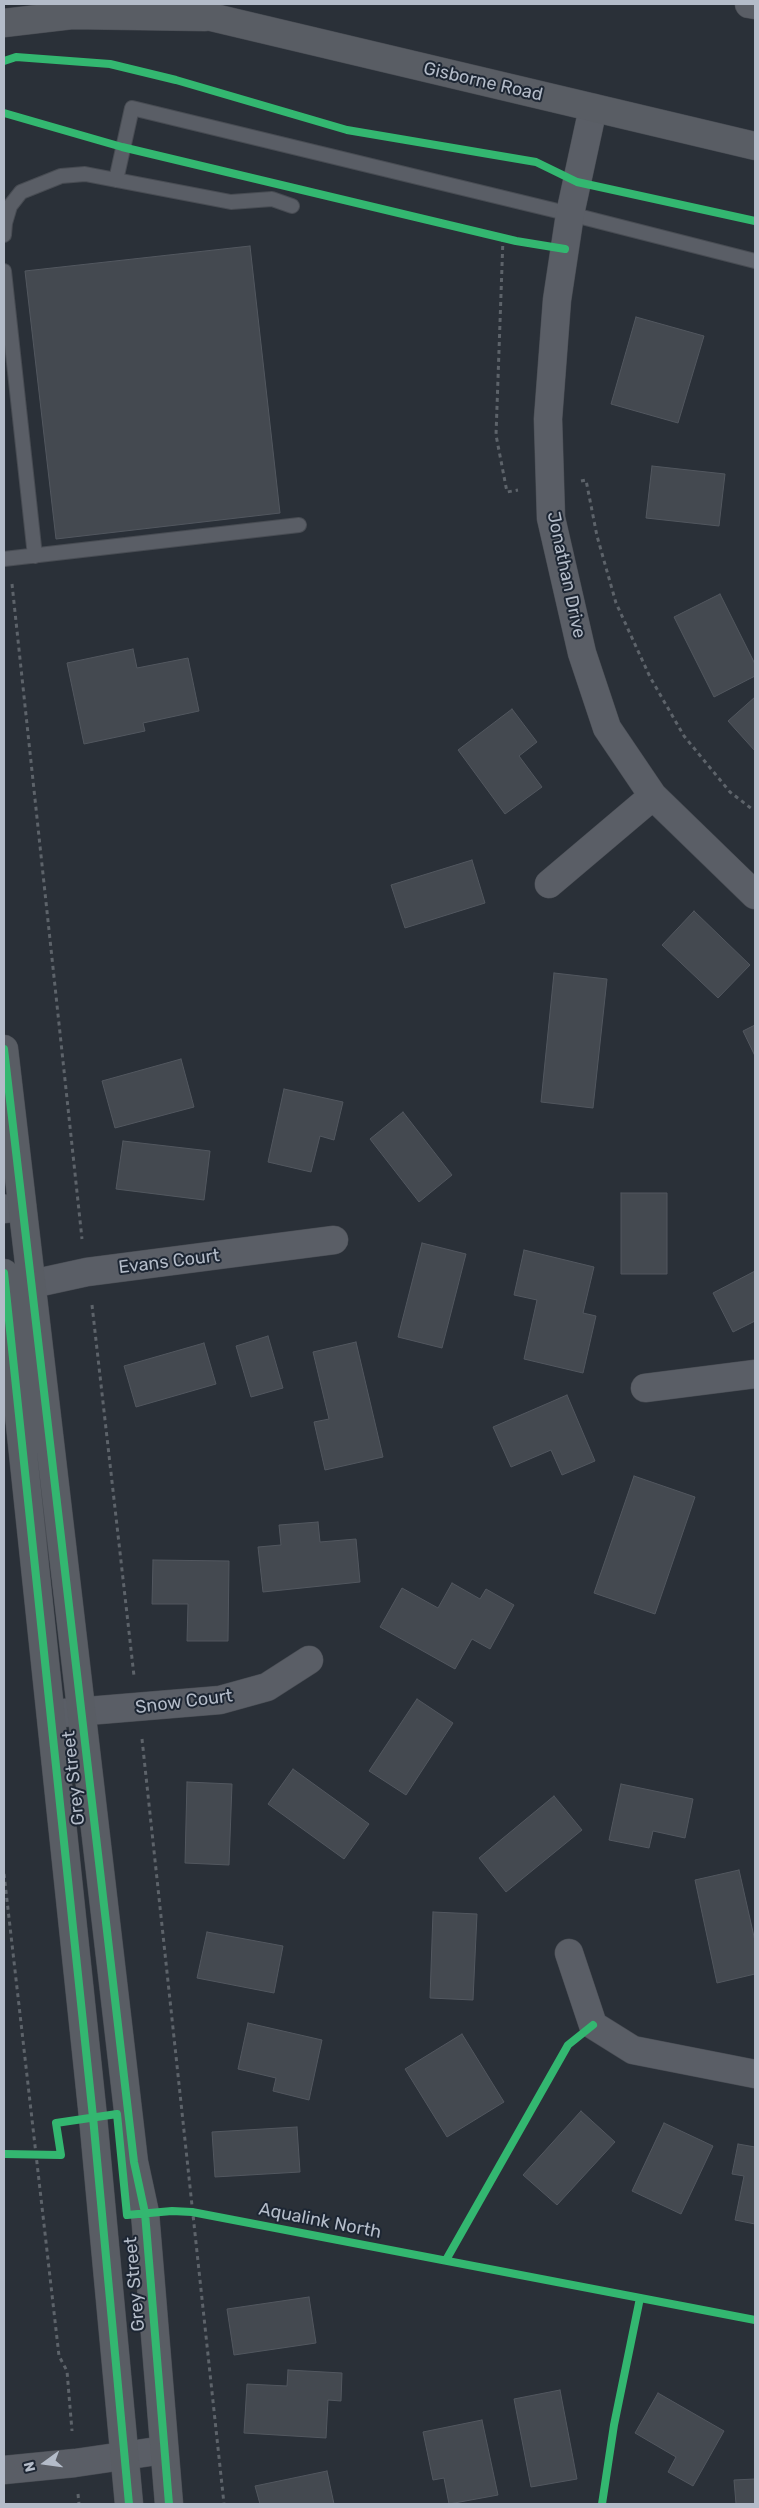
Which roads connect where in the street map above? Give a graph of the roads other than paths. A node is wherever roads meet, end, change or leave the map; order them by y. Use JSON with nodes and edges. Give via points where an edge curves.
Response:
{"nodes":[{"id":1,"x":183,"y":4,"type":"edge"},
{"id":2,"x":749,"y":4,"type":"edge"},
{"id":3,"x":755,"y":5,"type":"edge"},
{"id":4,"x":211,"y":17,"type":"junction"},
{"id":5,"x":4,"y":23,"type":"edge"},
{"id":6,"x":593,"y":108,"type":"junction"},
{"id":7,"x":755,"y":146,"type":"edge"},
{"id":8,"x":116,"y":180,"type":"junction"},
{"id":9,"x":292,"y":206,"type":"dead end"},
{"id":10,"x":570,"y":214,"type":"junction"},
{"id":11,"x":4,"y":235,"type":"edge"},
{"id":12,"x":755,"y":261,"type":"edge"},
{"id":13,"x":4,"y":271,"type":"edge"},
{"id":14,"x":299,"y":525,"type":"dead end"},
{"id":15,"x":35,"y":556,"type":"junction"},
{"id":16,"x":6,"y":558,"type":"edge"},
{"id":17,"x":653,"y":796,"type":"junction"},
{"id":18,"x":549,"y":884,"type":"dead end"},
{"id":19,"x":755,"y":895,"type":"edge"},
{"id":20,"x":4,"y":1049,"type":"edge"},
{"id":21,"x":13,"y":1208,"type":"edge"},
{"id":22,"x":334,"y":1240,"type":"dead end"},
{"id":23,"x":13,"y":1281,"type":"edge"},
{"id":24,"x":755,"y":1374,"type":"edge"},
{"id":25,"x":645,"y":1388,"type":"dead end"},
{"id":26,"x":308,"y":1660,"type":"dead end"},
{"id":27,"x":83,"y":1712,"type":"junction"},
{"id":28,"x":51,"y":1714,"type":"junction"},
{"id":29,"x":570,"y":1953,"type":"dead end"},
{"id":30,"x":755,"y":2074,"type":"edge"},
{"id":31,"x":164,"y":2450,"type":"junction"},
{"id":32,"x":125,"y":2456,"type":"junction"},
{"id":33,"x":4,"y":2470,"type":"edge"},
{"id":34,"x":129,"y":2504,"type":"edge"},
{"id":35,"x":169,"y":2504,"type":"edge"}],
"edges":[{"from":1,"to":4,"type":"street","name":"Gisborne Road"},
{"from":2,"to":3,"type":"street"},
{"from":4,"to":5,"type":"street","name":"Gisborne Road","via":[[72,15]]},
{"from":4,"to":6,"type":"street","name":"Gisborne Road"},
{"from":6,"to":7,"type":"street","name":"Gisborne Road"},
{"from":6,"to":10,"type":"street","name":"Jonathan Drive"},
{"from":8,"to":9,"type":"lane","via":[[231,202],[272,199]]},
{"from":8,"to":10,"type":"lane","via":[[132,108]]},
{"from":8,"to":11,"type":"lane","via":[[85,174],[61,176],[21,192],[10,206]]},
{"from":10,"to":12,"type":"lane"},
{"from":10,"to":17,"type":"street","name":"Jonathan Drive","via":[[557,300],[548,420],[551,518],[582,653],[607,728]]},
{"from":13,"to":15,"type":"lane"},
{"from":14,"to":15,"type":"lane"},
{"from":15,"to":16,"type":"lane"},
{"from":17,"to":18,"type":"street"},
{"from":17,"to":19,"type":"street","name":"Jonathan Drive"},
{"from":20,"to":21,"type":"street","name":"Grey Street"},
{"from":21,"to":23,"type":"street","name":"Grey Street"},
{"from":22,"to":23,"type":"street","name":"Evans Court"},
{"from":23,"to":27,"type":"street","name":"Grey Street"},
{"from":23,"to":28,"type":"street","name":"Grey Street"},
{"from":24,"to":25,"type":"street"},
{"from":26,"to":27,"type":"street","name":"Snow Court","via":[[268,1687],[220,1700]]},
{"from":27,"to":28,"type":"street","name":"Snow Court"},
{"from":27,"to":31,"type":"street","name":"Grey Street","via":[[134,2162],[145,2213]]},
{"from":28,"to":32,"type":"street","name":"Grey Street"},
{"from":29,"to":30,"type":"street","via":[[593,2025],[633,2050]]},
{"from":31,"to":32,"type":"street"},
{"from":31,"to":35,"type":"street","name":"Grey Street"},
{"from":32,"to":33,"type":"street"},
{"from":32,"to":34,"type":"street","name":"Grey Street"}]}
